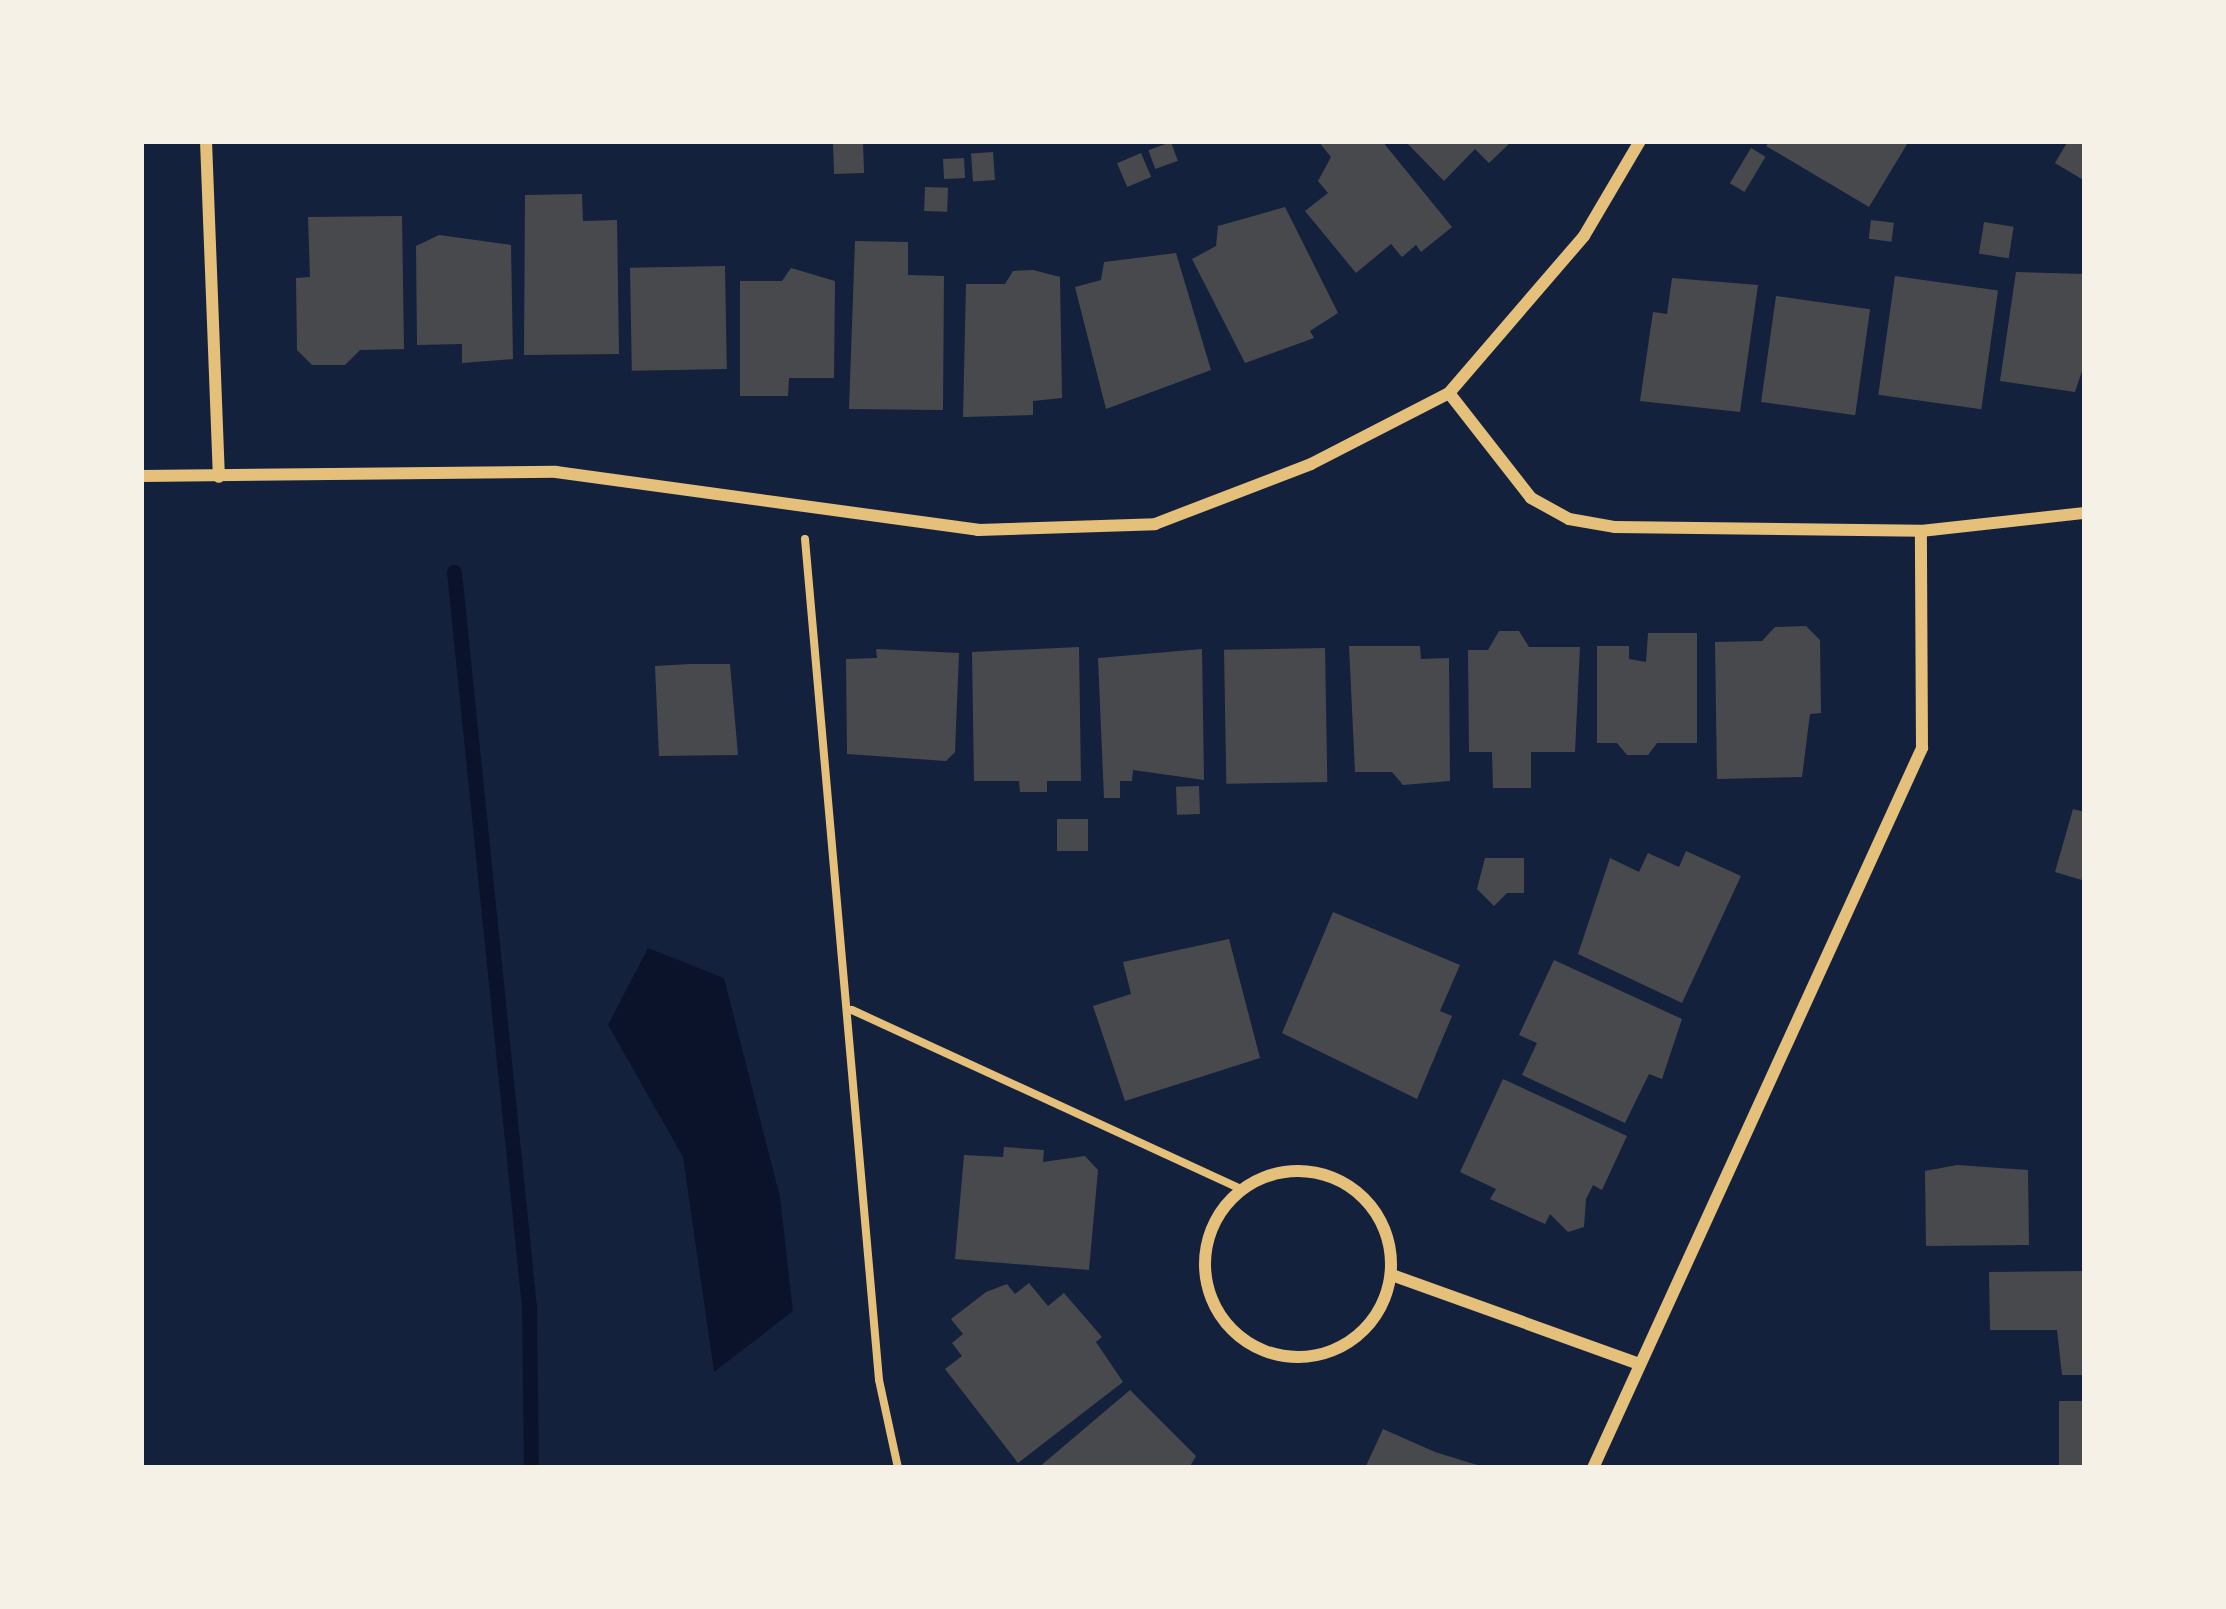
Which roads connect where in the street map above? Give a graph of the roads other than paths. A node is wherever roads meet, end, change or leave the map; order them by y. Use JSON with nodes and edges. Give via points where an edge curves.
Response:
{"nodes":[{"id":1,"x":206,"y":141,"type":"edge"},
{"id":2,"x":1640,"y":141,"type":"edge"},
{"id":3,"x":1449,"y":393,"type":"junction"},
{"id":4,"x":141,"y":476,"type":"edge"},
{"id":5,"x":219,"y":477,"type":"junction"},
{"id":6,"x":2085,"y":513,"type":"edge"},
{"id":7,"x":1921,"y":531,"type":"junction"},
{"id":8,"x":1392,"y":1275,"type":"junction"},
{"id":9,"x":1636,"y":1363,"type":"junction"},
{"id":10,"x":1593,"y":1468,"type":"edge"}],
"edges":[{"from":1,"to":5,"type":"street"},
{"from":2,"to":3,"type":"street","via":[[1584,236]]},
{"from":3,"to":5,"type":"street","via":[[1311,464],[1155,524],[978,530],[556,472]]},
{"from":3,"to":7,"type":"street","via":[[1531,498],[1569,520]]},
{"from":4,"to":5,"type":"street"},
{"from":6,"to":7,"type":"street"},
{"from":7,"to":9,"type":"street","via":[[1922,748]]},
{"from":8,"to":8,"type":"street","via":[[1377,1213],[1337,1179],[1271,1175],[1242,1190],[1210,1232],[1208,1290],[1237,1335],[1262,1351],[1334,1351],[1382,1308]]},
{"from":8,"to":9,"type":"street"},
{"from":9,"to":10,"type":"street"}]}
